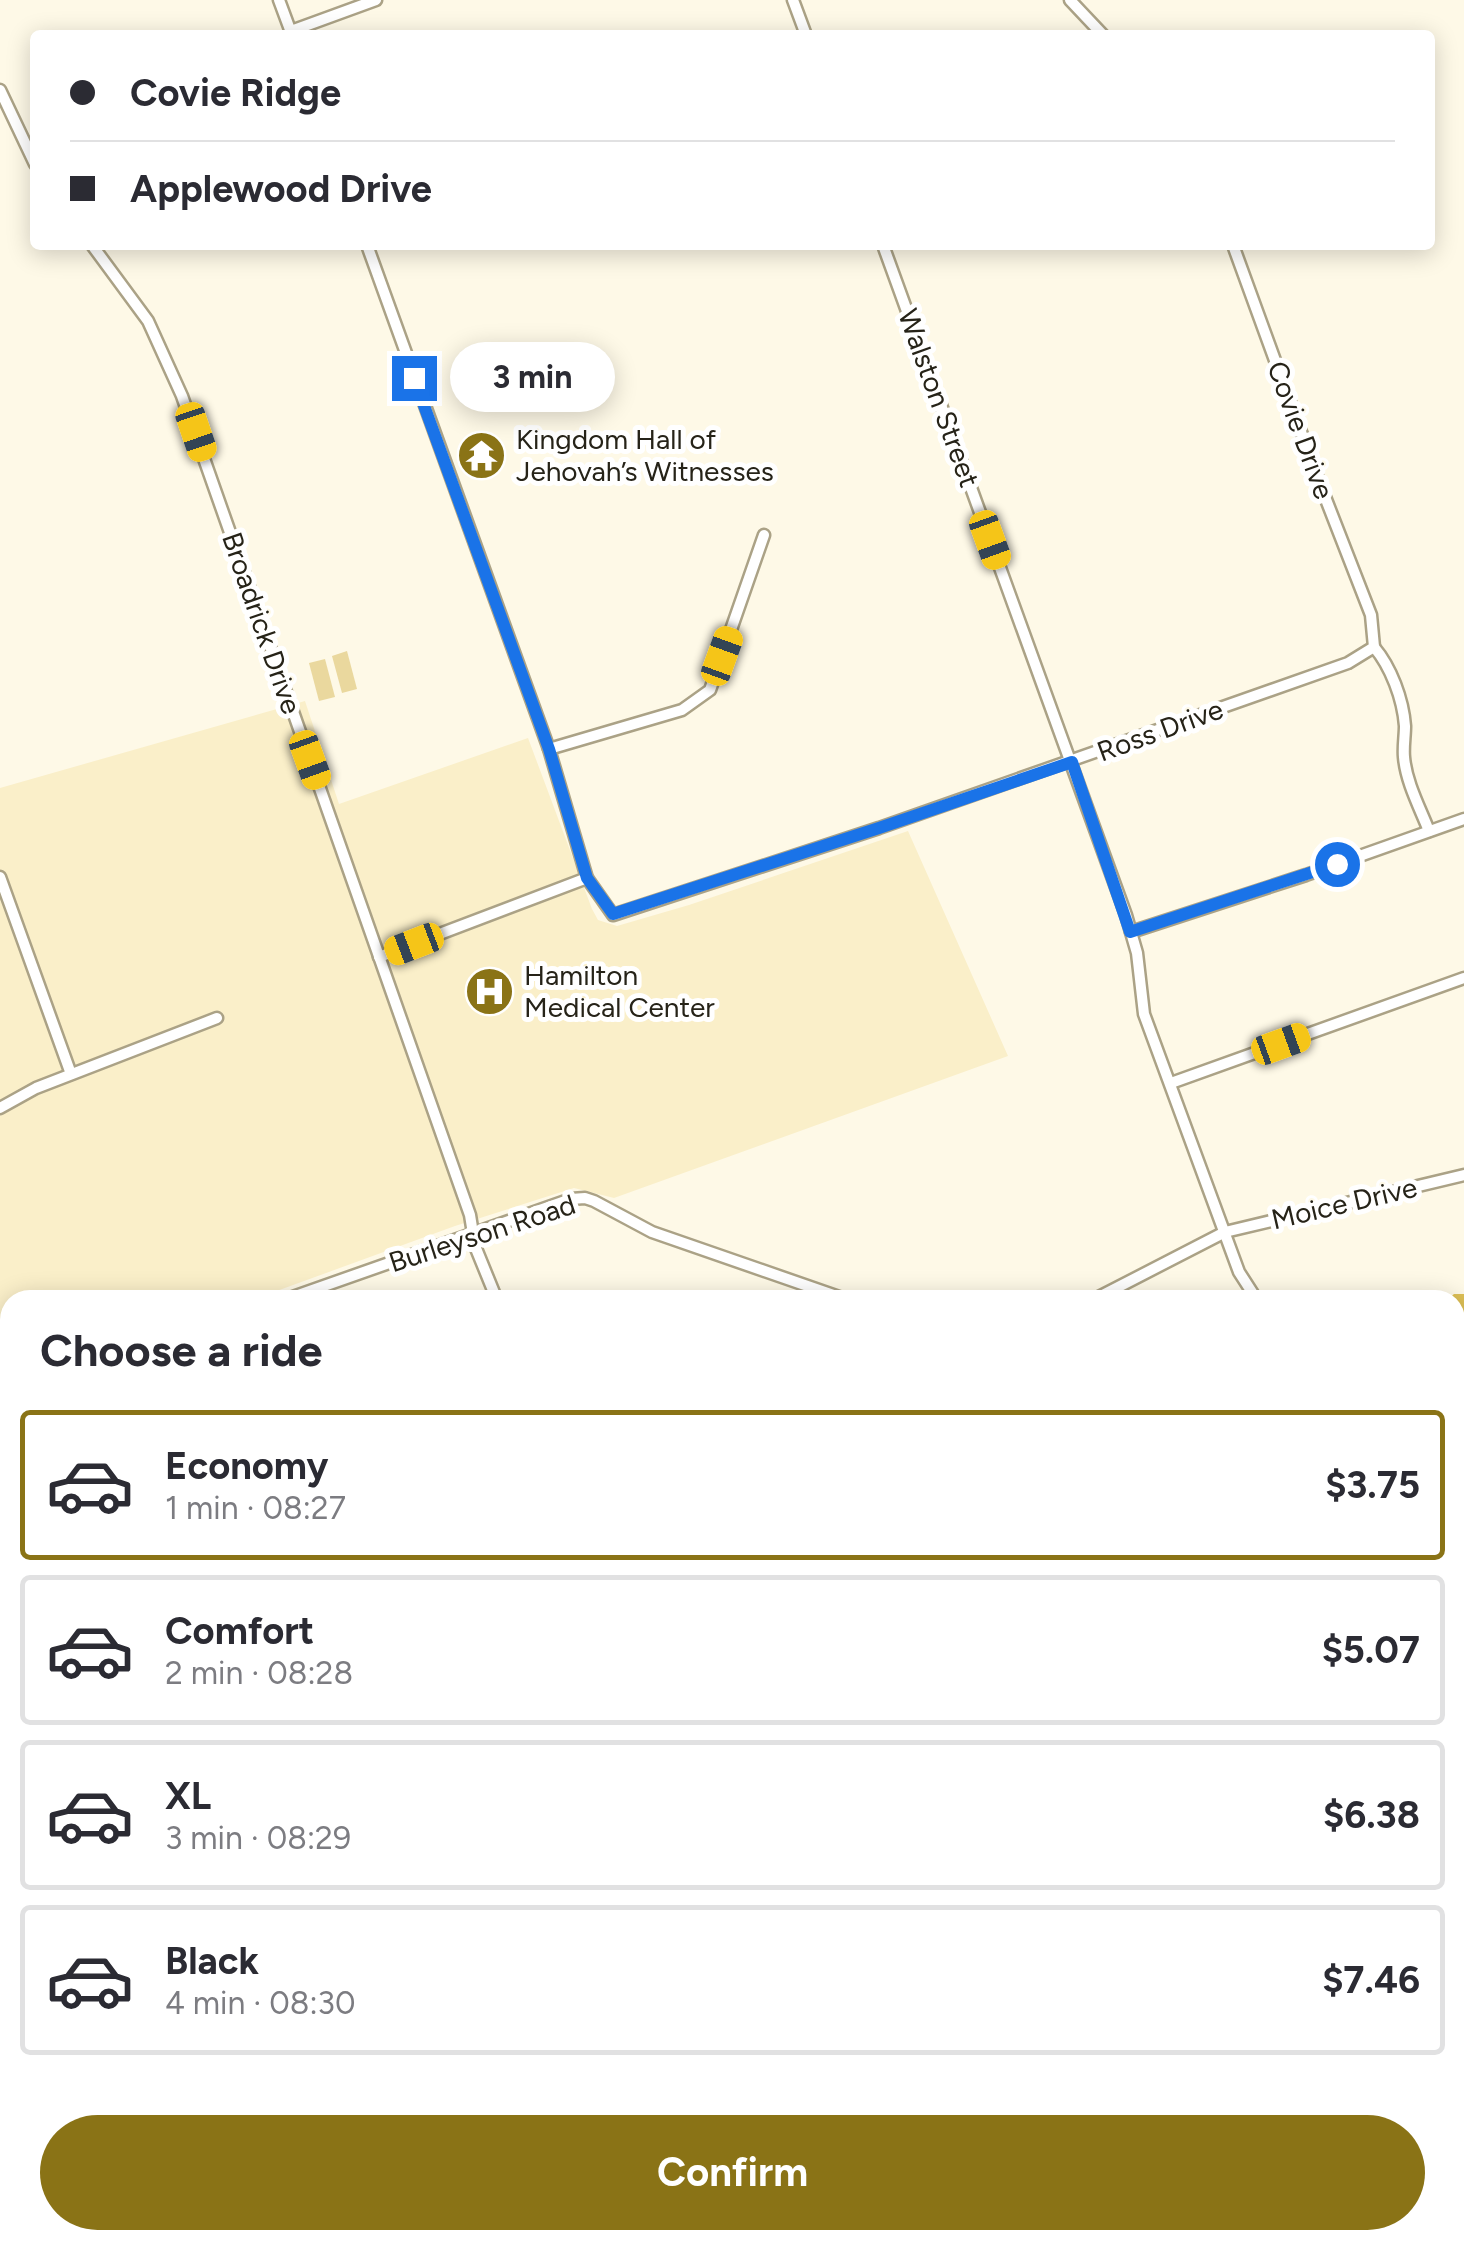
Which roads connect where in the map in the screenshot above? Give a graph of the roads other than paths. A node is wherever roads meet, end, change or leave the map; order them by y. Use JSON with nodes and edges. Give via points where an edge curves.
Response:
{"nodes":[{"id":1,"x":279,"y":0,"type":"edge"},
{"id":2,"x":376,"y":0,"type":"edge"},
{"id":3,"x":794,"y":0,"type":"edge"},
{"id":4,"x":1070,"y":0,"type":"edge"},
{"id":5,"x":291,"y":30,"type":"edge"},
{"id":6,"x":300,"y":30,"type":"edge"},
{"id":7,"x":804,"y":30,"type":"edge"},
{"id":8,"x":1098,"y":30,"type":"edge"},
{"id":9,"x":0,"y":90,"type":"edge"},
{"id":10,"x":30,"y":153,"type":"edge"},
{"id":11,"x":96,"y":250,"type":"edge"},
{"id":12,"x":368,"y":250,"type":"edge"},
{"id":13,"x":885,"y":250,"type":"edge"},
{"id":14,"x":1235,"y":250,"type":"edge"},
{"id":15,"x":764,"y":535,"type":"dead end"},
{"id":16,"x":1374,"y":647,"type":"junction"},
{"id":17,"x":549,"y":749,"type":"junction"},
{"id":18,"x":1072,"y":762,"type":"junction"},
{"id":19,"x":1464,"y":819,"type":"edge"},
{"id":20,"x":1429,"y":831,"type":"junction"},
{"id":21,"x":0,"y":877,"type":"edge"},
{"id":22,"x":587,"y":878,"type":"junction"},
{"id":23,"x":1130,"y":932,"type":"junction"},
{"id":24,"x":380,"y":957,"type":"junction"},
{"id":25,"x":1464,"y":978,"type":"edge"},
{"id":26,"x":217,"y":1018,"type":"dead end"},
{"id":27,"x":71,"y":1074,"type":"junction"},
{"id":28,"x":1171,"y":1083,"type":"junction"},
{"id":29,"x":0,"y":1108,"type":"edge"},
{"id":30,"x":1464,"y":1175,"type":"edge"},
{"id":31,"x":1224,"y":1232,"type":"junction"},
{"id":32,"x":473,"y":1234,"type":"junction"},
{"id":33,"x":313,"y":1290,"type":"edge"},
{"id":34,"x":492,"y":1290,"type":"edge"},
{"id":35,"x":819,"y":1290,"type":"edge"},
{"id":36,"x":1112,"y":1290,"type":"edge"},
{"id":37,"x":1250,"y":1290,"type":"edge"},
{"id":38,"x":0,"y":2198,"type":"edge"},
{"id":39,"x":0,"y":2225,"type":"edge"}],
"edges":[{"from":1,"to":5,"type":"street"},
{"from":2,"to":6,"type":"street"},
{"from":3,"to":7,"type":"street"},
{"from":4,"to":8,"type":"street"},
{"from":9,"to":10,"type":"street"},
{"from":11,"to":24,"type":"street","name":"Broadrick Drive","via":[[148,321],[179,389]]},
{"from":12,"to":17,"type":"street"},
{"from":13,"to":18,"type":"street","name":"Walston Street"},
{"from":14,"to":16,"type":"street","name":"Covie Drive","via":[[1371,615]]},
{"from":15,"to":17,"type":"street","via":[[710,690],[682,710]]},
{"from":16,"to":18,"type":"street","name":"Ross Drive","via":[[1348,664]]},
{"from":16,"to":20,"type":"street","via":[[1394,682],[1405,720],[1404,756]]},
{"from":17,"to":22,"type":"street"},
{"from":18,"to":22,"type":"street","name":"Ross Drive","via":[[613,914]]},
{"from":18,"to":23,"type":"street","name":"Walston Street"},
{"from":19,"to":20,"type":"street"},
{"from":20,"to":23,"type":"street"},
{"from":21,"to":27,"type":"street"},
{"from":22,"to":24,"type":"street"},
{"from":23,"to":28,"type":"street","name":"Walston Street","via":[[1144,1014]]},
{"from":24,"to":32,"type":"street","name":"Broadrick Drive"},
{"from":25,"to":28,"type":"street"},
{"from":26,"to":27,"type":"street"},
{"from":27,"to":29,"type":"street"},
{"from":28,"to":31,"type":"street","name":"Walston Street"},
{"from":30,"to":31,"type":"street","name":"Moice Drive"},
{"from":31,"to":36,"type":"street"},
{"from":31,"to":37,"type":"street","name":"Walston Street"},
{"from":32,"to":33,"type":"street","name":"Burleyson Road"},
{"from":32,"to":34,"type":"street","name":"Broadrick Drive"},
{"from":32,"to":35,"type":"street","name":"Burleyson Road","via":[[584,1198],[652,1232]]},
{"from":38,"to":39,"type":"street"}]}
